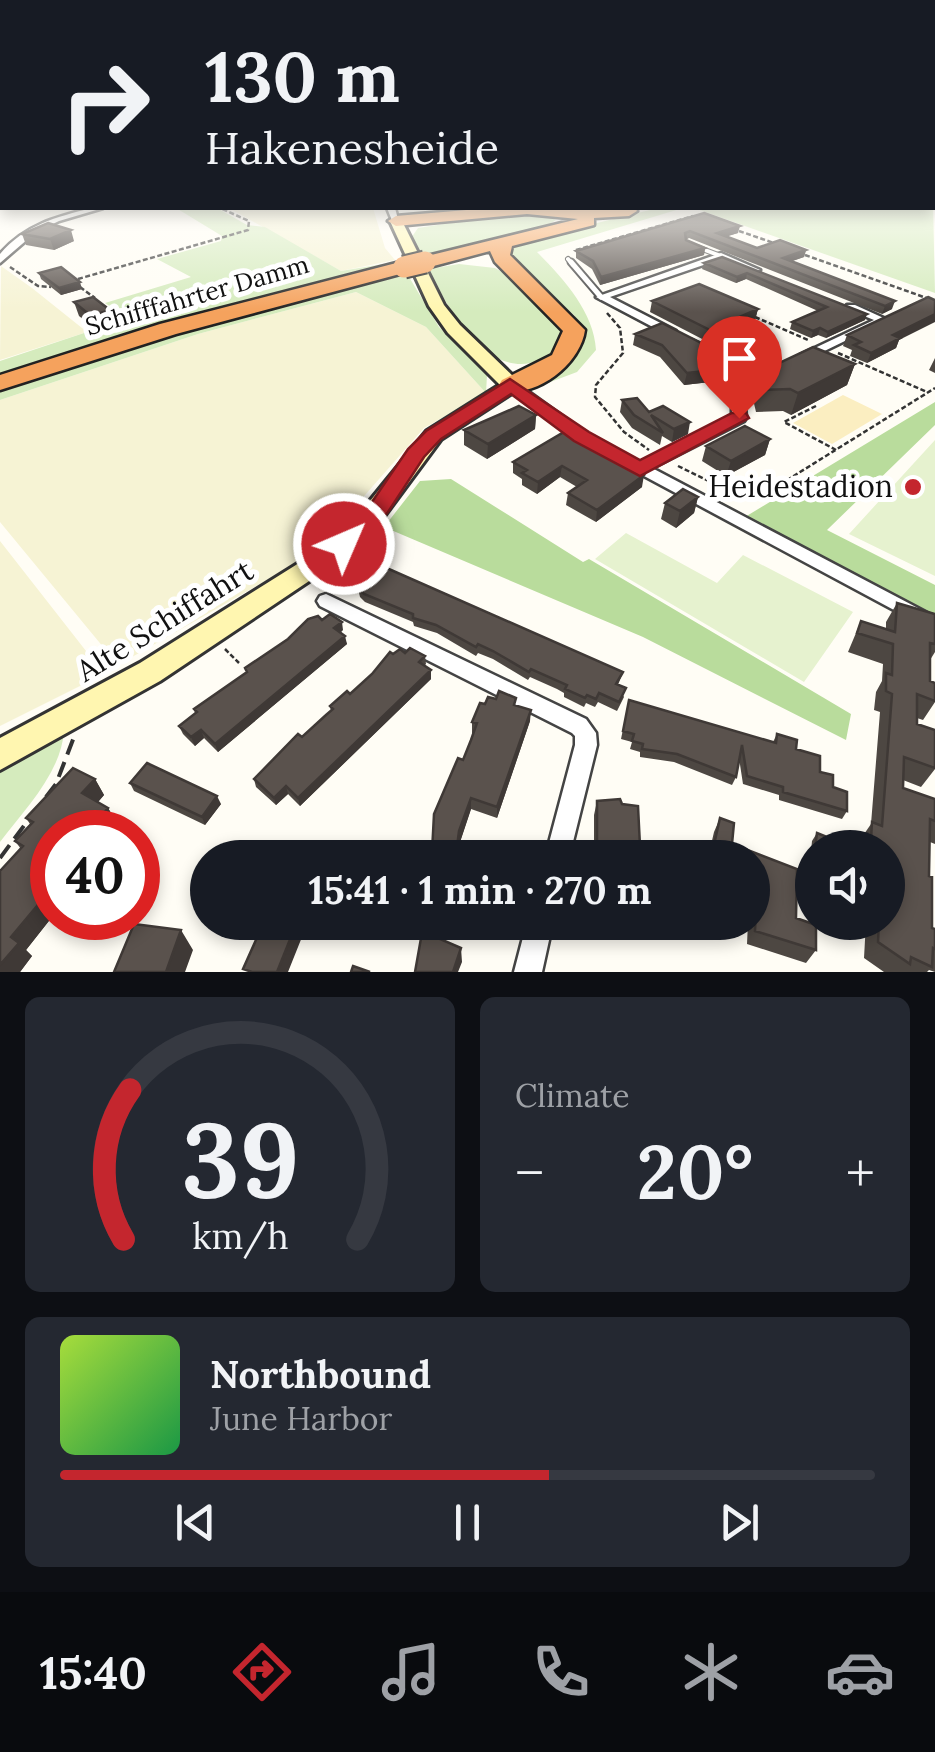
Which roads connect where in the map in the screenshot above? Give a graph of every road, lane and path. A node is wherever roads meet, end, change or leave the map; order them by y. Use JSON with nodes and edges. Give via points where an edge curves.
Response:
{"nodes":[{"id":1,"x":49,"y":221,"type":"edge"},
{"id":2,"x":248,"y":221,"type":"edge"},
{"id":3,"x":396,"y":221,"type":"edge"},
{"id":4,"x":561,"y":221,"type":"edge"},
{"id":5,"x":588,"y":221,"type":"edge"},
{"id":6,"x":562,"y":228,"type":"junction"},
{"id":7,"x":505,"y":242,"type":"junction"},
{"id":8,"x":599,"y":243,"type":"edge"},
{"id":9,"x":688,"y":243,"type":"edge"},
{"id":10,"x":616,"y":251,"type":"edge"},
{"id":11,"x":721,"y":256,"type":"junction"},
{"id":12,"x":568,"y":259,"type":"dead end"},
{"id":13,"x":0,"y":261,"type":"edge"},
{"id":14,"x":426,"y":262,"type":"junction"},
{"id":15,"x":516,"y":274,"type":"junction"},
{"id":16,"x":775,"y":278,"type":"edge"},
{"id":17,"x":53,"y":286,"type":"edge"},
{"id":18,"x":95,"y":298,"type":"edge"},
{"id":19,"x":601,"y":298,"type":"junction"},
{"id":20,"x":829,"y":299,"type":"edge"},
{"id":21,"x":928,"y":299,"type":"edge"},
{"id":22,"x":904,"y":310,"type":"joint"},
{"id":23,"x":752,"y":316,"type":"edge"},
{"id":24,"x":883,"y":320,"type":"junction"},
{"id":25,"x":824,"y":347,"type":"junction"},
{"id":26,"x":760,"y":378,"type":"junction"},
{"id":27,"x":0,"y":382,"type":"edge"},
{"id":28,"x":510,"y":385,"type":"junction"},
{"id":29,"x":928,"y":393,"type":"dead end"},
{"id":30,"x":816,"y":406,"type":"dead end"},
{"id":31,"x":837,"y":450,"type":"dead end"},
{"id":32,"x":640,"y":469,"type":"junction"},
{"id":33,"x":326,"y":602,"type":"dead end"},
{"id":34,"x":935,"y":626,"type":"edge"},
{"id":35,"x":78,"y":712,"type":"junction"},
{"id":36,"x":0,"y":755,"type":"edge"},
{"id":37,"x":45,"y":798,"type":"edge"},
{"id":38,"x":30,"y":818,"type":"edge"},
{"id":39,"x":562,"y":840,"type":"edge"},
{"id":40,"x":0,"y":858,"type":"edge"},
{"id":41,"x":536,"y":940,"type":"edge"},
{"id":42,"x":528,"y":972,"type":"edge"}],
"edges":[{"from":1,"to":13,"type":"street","via":[[18,236]]},
{"from":2,"to":18,"type":"path","via":[[248,230],[72,281]]},
{"from":3,"to":28,"type":"street","via":[[446,317]]},
{"from":4,"to":6,"type":"highway"},
{"from":5,"to":6,"type":"highway","name":"Schifffahrter Damm"},
{"from":6,"to":7,"type":"highway","name":"Schifffahrter Damm"},
{"from":7,"to":14,"type":"highway","name":"Schifffahrter Damm"},
{"from":7,"to":15,"type":"highway","via":[[499,252]]},
{"from":8,"to":10,"type":"path"},
{"from":9,"to":11,"type":"lane"},
{"from":11,"to":16,"type":"street"},
{"from":11,"to":19,"type":"street"},
{"from":12,"to":19,"type":"lane"},
{"from":13,"to":17,"type":"path","via":[[38,286]]},
{"from":14,"to":15,"type":"highway","via":[[478,260]]},
{"from":14,"to":27,"type":"highway","name":"Schifffahrter Damm","bridge":true,"via":[[168,329]]},
{"from":15,"to":28,"type":"highway","via":[[566,320],[574,338],[558,363]]},
{"from":19,"to":26,"type":"street"},
{"from":20,"to":24,"type":"street"},
{"from":21,"to":22,"type":"path"},
{"from":22,"to":24,"type":"lane"},
{"from":23,"to":25,"type":"path"},
{"from":24,"to":25,"type":"street"},
{"from":25,"to":26,"type":"street"},
{"from":25,"to":29,"type":"path"},
{"from":26,"to":32,"type":"street","via":[[738,391],[739,418]]},
{"from":28,"to":32,"type":"street"},
{"from":28,"to":35,"type":"street","name":"Alte Schiffahrt","via":[[434,435],[344,544]]},
{"from":30,"to":31,"type":"path","via":[[784,422]]},
{"from":32,"to":34,"type":"street"},
{"from":33,"to":39,"type":"street","via":[[578,726],[586,745]]},
{"from":35,"to":36,"type":"street","name":"Alte Schiffahrt"},
{"from":35,"to":37,"type":"path","via":[[73,746]]},
{"from":38,"to":40,"type":"path"},
{"from":41,"to":42,"type":"street"}]}
